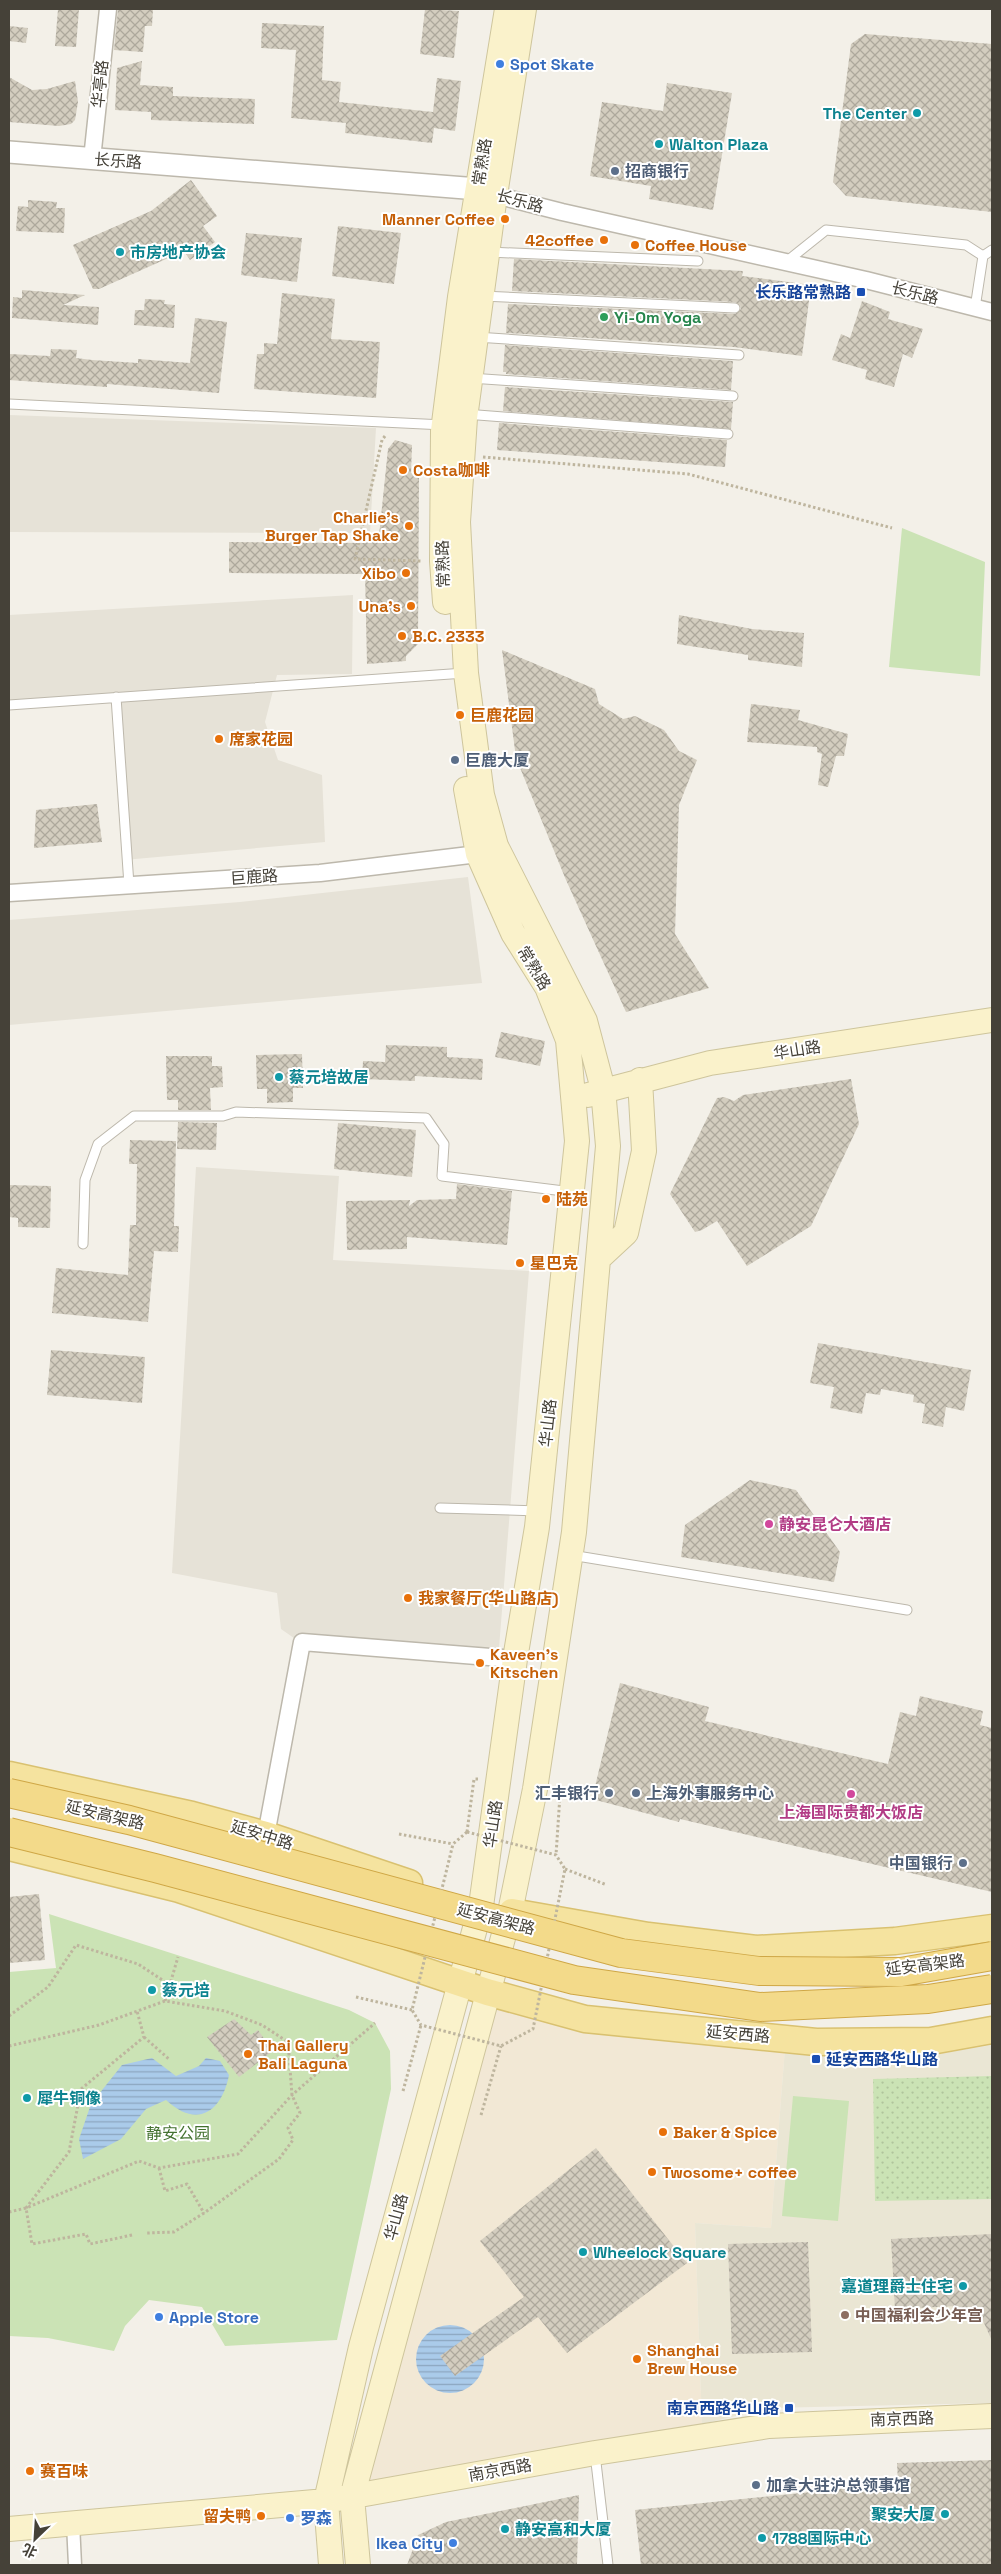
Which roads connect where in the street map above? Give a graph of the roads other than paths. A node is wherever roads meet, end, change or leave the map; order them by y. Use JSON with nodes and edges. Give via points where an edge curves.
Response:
{"nodes":[{"id":1,"x":108,"y":9,"type":"edge"},
{"id":2,"x":507,"y":9,"type":"edge"},
{"id":3,"x":524,"y":9,"type":"edge"},
{"id":4,"x":9,"y":152,"type":"edge"},
{"id":5,"x":92,"y":159,"type":"junction"},
{"id":6,"x":487,"y":192,"type":"junction"},
{"id":7,"x":992,"y":250,"type":"edge"},
{"id":8,"x":488,"y":252,"type":"junction"},
{"id":9,"x":983,"y":256,"type":"junction"},
{"id":10,"x":698,"y":261,"type":"dead end"},
{"id":11,"x":786,"y":262,"type":"junction"},
{"id":12,"x":482,"y":296,"type":"junction"},
{"id":13,"x":734,"y":308,"type":"dead end"},
{"id":14,"x":975,"y":308,"type":"junction"},
{"id":15,"x":992,"y":312,"type":"edge"},
{"id":16,"x":476,"y":337,"type":"junction"},
{"id":17,"x":739,"y":355,"type":"dead end"},
{"id":18,"x":470,"y":378,"type":"junction"},
{"id":19,"x":733,"y":396,"type":"dead end"},
{"id":20,"x":9,"y":404,"type":"edge"},
{"id":21,"x":465,"y":414,"type":"junction"},
{"id":22,"x":444,"y":425,"type":"junction"},
{"id":23,"x":728,"y":434,"type":"dead end"},
{"id":24,"x":458,"y":673,"type":"junction"},
{"id":25,"x":116,"y":697,"type":"junction"},
{"id":26,"x":9,"y":704,"type":"edge"},
{"id":27,"x":478,"y":772,"type":"junction"},
{"id":28,"x":486,"y":850,"type":"junction"},
{"id":29,"x":129,"y":885,"type":"junction"},
{"id":30,"x":9,"y":893,"type":"edge"},
{"id":31,"x":992,"y":1020,"type":"edge"},
{"id":32,"x":640,"y":1080,"type":"junction"},
{"id":33,"x":603,"y":1089,"type":"junction"},
{"id":34,"x":572,"y":1100,"type":"junction"},
{"id":35,"x":572,"y":1192,"type":"junction"},
{"id":36,"x":83,"y":1244,"type":"dead end"},
{"id":37,"x":598,"y":1259,"type":"junction"},
{"id":38,"x":440,"y":1508,"type":"dead end"},
{"id":39,"x":539,"y":1511,"type":"junction"},
{"id":40,"x":571,"y":1555,"type":"junction"},
{"id":41,"x":907,"y":1610,"type":"dead end"},
{"id":42,"x":515,"y":1659,"type":"junction"},
{"id":43,"x":9,"y":1775,"type":"edge"},
{"id":44,"x":9,"y":1794,"type":"edge"},
{"id":45,"x":9,"y":1832,"type":"edge"},
{"id":46,"x":266,"y":1835,"type":"junction"},
{"id":47,"x":9,"y":1847,"type":"edge"},
{"id":48,"x":481,"y":1906,"type":"junction"},
{"id":49,"x":510,"y":1912,"type":"junction"},
{"id":50,"x":992,"y":1928,"type":"edge"},
{"id":51,"x":992,"y":1956,"type":"edge"},
{"id":52,"x":460,"y":1983,"type":"junction"},
{"id":53,"x":992,"y":1989,"type":"edge"},
{"id":54,"x":487,"y":1992,"type":"junction"},
{"id":55,"x":992,"y":2030,"type":"edge"},
{"id":56,"x":992,"y":2416,"type":"edge"},
{"id":57,"x":595,"y":2453,"type":"junction"},
{"id":58,"x":352,"y":2497,"type":"junction"},
{"id":59,"x":326,"y":2501,"type":"junction"},
{"id":60,"x":73,"y":2524,"type":"junction"},
{"id":61,"x":9,"y":2529,"type":"edge"},
{"id":62,"x":75,"y":2565,"type":"edge"},
{"id":63,"x":331,"y":2565,"type":"edge"},
{"id":64,"x":358,"y":2565,"type":"edge"},
{"id":65,"x":608,"y":2565,"type":"edge"}],
"edges":[{"from":1,"to":5,"type":"street","name":"华亭路"},
{"from":2,"to":6,"type":"main road","name":"常熟路"},
{"from":3,"to":6,"type":"main road","name":"常熟路"},
{"from":4,"to":5,"type":"street","name":"长乐路"},
{"from":5,"to":6,"type":"street","name":"长乐路"},
{"from":6,"to":8,"type":"main road","name":"常熟路"},
{"from":6,"to":11,"type":"street","name":"长乐路"},
{"from":6,"to":22,"type":"main road","name":"常熟路"},
{"from":7,"to":9,"type":"lane"},
{"from":8,"to":10,"type":"lane"},
{"from":8,"to":12,"type":"main road","name":"常熟路"},
{"from":9,"to":11,"type":"lane","via":[[966,245],[826,230]]},
{"from":9,"to":14,"type":"lane"},
{"from":11,"to":14,"type":"street","name":"长乐路"},
{"from":12,"to":13,"type":"lane"},
{"from":12,"to":16,"type":"main road","name":"常熟路"},
{"from":14,"to":15,"type":"street","name":"长乐路"},
{"from":16,"to":17,"type":"lane"},
{"from":16,"to":18,"type":"main road","name":"常熟路"},
{"from":18,"to":19,"type":"lane"},
{"from":18,"to":21,"type":"main road","name":"常熟路"},
{"from":20,"to":22,"type":"lane"},
{"from":21,"to":23,"type":"lane"},
{"from":21,"to":24,"type":"main road","name":"常熟路","via":[[458,522]]},
{"from":22,"to":24,"type":"main road","name":"常熟路","via":[[442,561]]},
{"from":24,"to":25,"type":"lane"},
{"from":24,"to":27,"type":"main road","name":"常熟路"},
{"from":24,"to":28,"type":"main road","name":"常熟路","via":[[460,759]]},
{"from":25,"to":26,"type":"lane"},
{"from":25,"to":29,"type":"lane"},
{"from":27,"to":28,"type":"main road","name":"常熟路"},
{"from":27,"to":33,"type":"main road","name":"常熟路","via":[[490,778],[511,843],[596,1013],[611,1068]]},
{"from":28,"to":29,"type":"street","name":"巨鹿路","via":[[320,873]]},
{"from":28,"to":33,"type":"main road","name":"常熟路","via":[[585,1021]]},
{"from":28,"to":34,"type":"main road","name":"常熟路","via":[[513,934],[547,987],[568,1040]]},
{"from":29,"to":30,"type":"street","name":"巨鹿路"},
{"from":31,"to":32,"type":"main road","name":"华山路","via":[[710,1063]]},
{"from":32,"to":33,"type":"main road","name":"华山路"},
{"from":32,"to":37,"type":"main road","via":[[644,1150],[626,1233]]},
{"from":33,"to":34,"type":"main road","name":"华山路"},
{"from":33,"to":37,"type":"main road","name":"华山路","via":[[608,1146]]},
{"from":34,"to":35,"type":"main road","name":"华山路","via":[[578,1141]]},
{"from":35,"to":36,"type":"lane","via":[[442,1176],[444,1144],[426,1118],[236,1112],[223,1116],[134,1116],[98,1144],[85,1180]]},
{"from":35,"to":39,"type":"main road","name":"华山路"},
{"from":37,"to":40,"type":"main road","name":"华山路"},
{"from":38,"to":39,"type":"lane"},
{"from":39,"to":42,"type":"main road","name":"华山路"},
{"from":40,"to":41,"type":"lane"},
{"from":40,"to":49,"type":"main road","name":"华山路","via":[[535,1789]]},
{"from":42,"to":46,"type":"street","via":[[302,1642]]},
{"from":42,"to":48,"type":"main road","name":"华山路"},
{"from":43,"to":46,"type":"main road","name":"延安中路","via":[[192,1815]]},
{"from":44,"to":51,"type":"highway","name":"延安高架路","bridge":true,"via":[[167,1830],[621,1953],[768,1971],[901,1972]]},
{"from":45,"to":53,"type":"highway","name":"延安高架路","bridge":true,"via":[[574,1980],[760,2006],[928,1999]]},
{"from":46,"to":48,"type":"main road","name":"延安中路"},
{"from":47,"to":52,"type":"main road","via":[[178,1889]]},
{"from":48,"to":49,"type":"main road","name":"延安中路"},
{"from":48,"to":52,"type":"main road","name":"华山路"},
{"from":49,"to":50,"type":"main road","via":[[648,1936],[756,1949],[895,1941]]},
{"from":49,"to":54,"type":"main road","name":"华山路"},
{"from":52,"to":54,"type":"main road"},
{"from":52,"to":59,"type":"main road","name":"华山路","via":[[360,2347]]},
{"from":54,"to":55,"type":"main road","name":"延安西路","via":[[585,2019],[816,2042],[931,2041]]},
{"from":54,"to":58,"type":"main road","name":"华山路"},
{"from":56,"to":57,"type":"main road","name":"南京西路","via":[[795,2423]]},
{"from":57,"to":58,"type":"main road","name":"南京西路"},
{"from":57,"to":65,"type":"lane"},
{"from":58,"to":59,"type":"main road","name":"南京西路"},
{"from":58,"to":64,"type":"main road","name":"华山路"},
{"from":59,"to":60,"type":"main road","name":"南京西路"},
{"from":59,"to":63,"type":"main road","name":"华山路"},
{"from":60,"to":61,"type":"main road","name":"南京西路"},
{"from":60,"to":62,"type":"street"}]}
